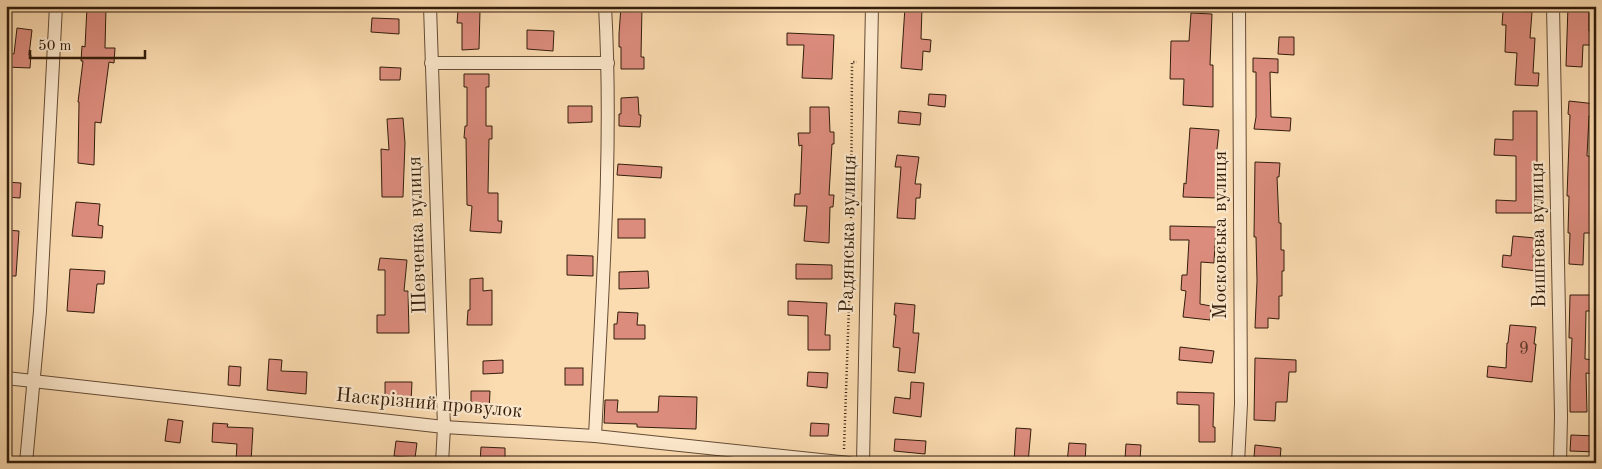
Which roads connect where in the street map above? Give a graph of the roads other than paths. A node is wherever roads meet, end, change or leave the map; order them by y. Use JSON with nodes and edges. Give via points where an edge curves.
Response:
{"nodes":[{"id":1,"x":56,"y":6,"type":"edge"},
{"id":2,"x":430,"y":6,"type":"edge"},
{"id":3,"x":605,"y":6,"type":"edge"},
{"id":4,"x":872,"y":6,"type":"edge"},
{"id":5,"x":1239,"y":6,"type":"edge"},
{"id":6,"x":1553,"y":6,"type":"edge"},
{"id":7,"x":431,"y":63,"type":"junction"},
{"id":8,"x":608,"y":63,"type":"junction"},
{"id":9,"x":6,"y":378,"type":"edge"},
{"id":10,"x":34,"y":381,"type":"junction"},
{"id":11,"x":444,"y":427,"type":"junction"},
{"id":12,"x":595,"y":436,"type":"junction"},
{"id":13,"x":844,"y":462,"type":"edge"},
{"id":14,"x":26,"y":463,"type":"edge"},
{"id":15,"x":442,"y":463,"type":"edge"},
{"id":16,"x":849,"y":463,"type":"edge"},
{"id":17,"x":863,"y":463,"type":"edge"},
{"id":18,"x":1238,"y":463,"type":"edge"},
{"id":19,"x":1560,"y":463,"type":"edge"}],
"edges":[{"from":1,"to":10,"type":"street"},
{"from":2,"to":7,"type":"street","name":"Шевченка вулиця"},
{"from":3,"to":8,"type":"street"},
{"from":4,"to":17,"type":"street","name":"Радянська вулиця"},
{"from":5,"to":18,"type":"street","name":"Московська вулиця","via":[[1241,404]]},
{"from":6,"to":19,"type":"street","name":"Вишнева вулиця"},
{"from":7,"to":8,"type":"street"},
{"from":7,"to":11,"type":"street","name":"Шевченка вулиця"},
{"from":8,"to":12,"type":"street","via":[[605,270]]},
{"from":9,"to":10,"type":"street","name":"Наскрізний провулок"},
{"from":10,"to":11,"type":"street","name":"Наскрізний провулок"},
{"from":10,"to":14,"type":"street"},
{"from":11,"to":12,"type":"street","name":"Наскрізний провулок"},
{"from":11,"to":15,"type":"street","name":"Шевченка вулиця"},
{"from":12,"to":13,"type":"street","name":"Наскрізний провулок"},
{"from":13,"to":16,"type":"street","name":"Наскрізний провулок"}]}
